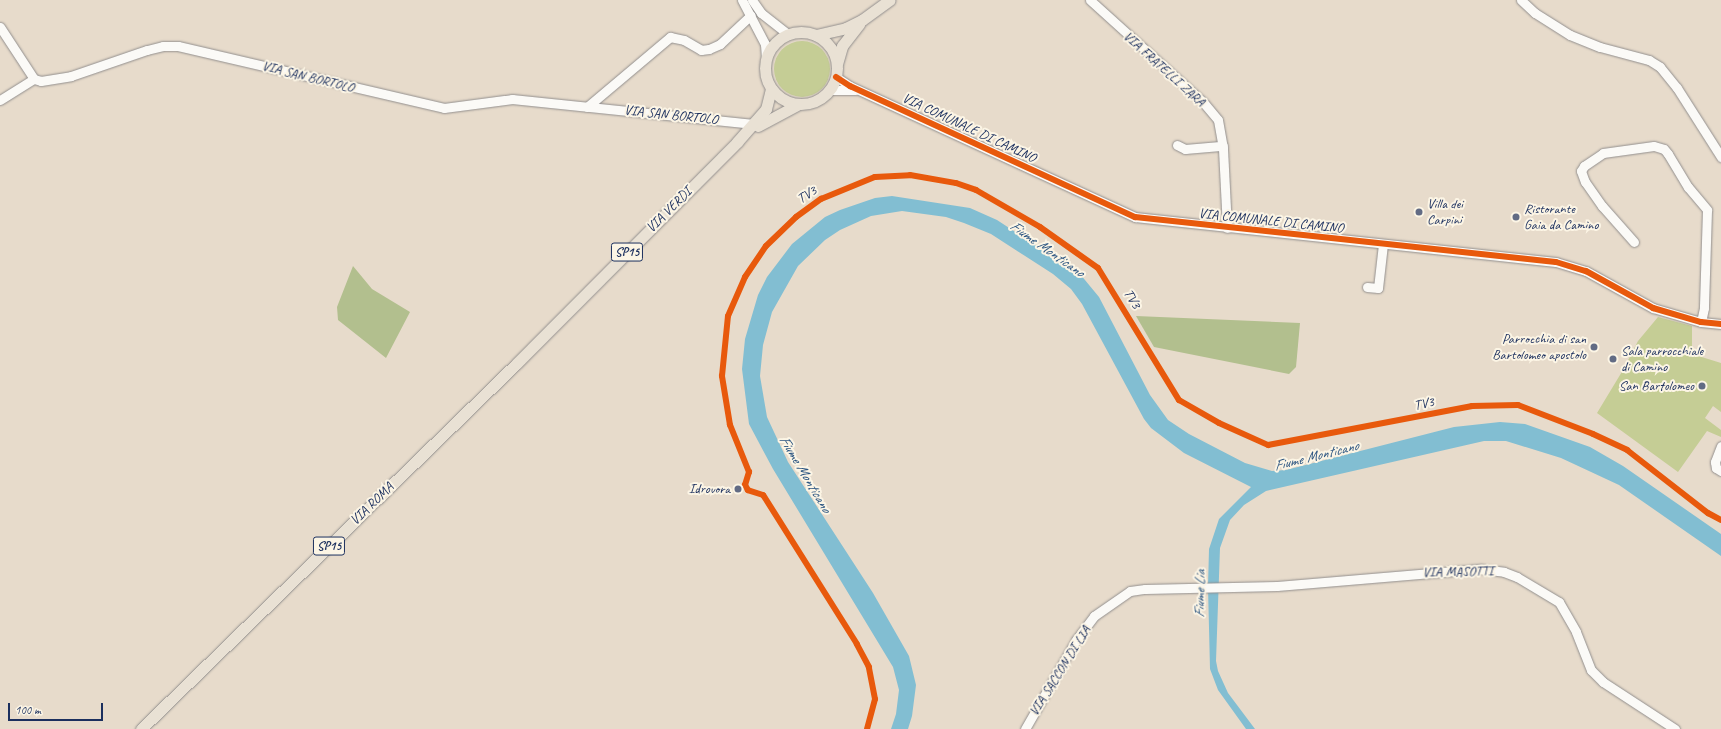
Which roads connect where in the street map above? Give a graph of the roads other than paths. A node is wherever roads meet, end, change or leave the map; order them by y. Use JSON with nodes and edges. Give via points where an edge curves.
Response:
{"nodes":[{"id":1,"x":742,"y":0,"type":"edge"},
{"id":2,"x":752,"y":0,"type":"edge"},
{"id":3,"x":890,"y":0,"type":"edge"},
{"id":4,"x":1090,"y":0,"type":"edge"},
{"id":5,"x":1521,"y":0,"type":"edge"},
{"id":6,"x":751,"y":15,"type":"junction"},
{"id":7,"x":862,"y":20,"type":"junction"},
{"id":8,"x":0,"y":27,"type":"edge"},
{"id":9,"x":788,"y":34,"type":"junction"},
{"id":10,"x":816,"y":35,"type":"junction"},
{"id":11,"x":766,"y":58,"type":"junction"},
{"id":12,"x":837,"y":64,"type":"junction"},
{"id":13,"x":836,"y":77,"type":"junction"},
{"id":14,"x":34,"y":79,"type":"junction"},
{"id":15,"x":771,"y":89,"type":"junction"},
{"id":16,"x":830,"y":90,"type":"junction"},
{"id":17,"x":860,"y":91,"type":"junction"},
{"id":18,"x":0,"y":100,"type":"edge"},
{"id":19,"x":797,"y":105,"type":"junction"},
{"id":20,"x":587,"y":106,"type":"junction"},
{"id":21,"x":754,"y":124,"type":"junction"},
{"id":22,"x":737,"y":142,"type":"junction"},
{"id":23,"x":1177,"y":146,"type":"dead end"},
{"id":24,"x":1223,"y":146,"type":"junction"},
{"id":25,"x":1721,"y":157,"type":"edge"},
{"id":26,"x":1227,"y":228,"type":"junction"},
{"id":27,"x":1634,"y":242,"type":"dead end"},
{"id":28,"x":1383,"y":244,"type":"junction"},
{"id":29,"x":1367,"y":287,"type":"dead end"},
{"id":30,"x":1701,"y":322,"type":"junction"},
{"id":31,"x":1721,"y":324,"type":"edge"},
{"id":32,"x":517,"y":363,"type":"joint"},
{"id":33,"x":1721,"y":446,"type":"edge"},
{"id":34,"x":1721,"y":471,"type":"edge"},
{"id":35,"x":1219,"y":587,"type":"joint"},
{"id":36,"x":141,"y":729,"type":"edge"},
{"id":37,"x":1025,"y":729,"type":"edge"},
{"id":38,"x":1675,"y":729,"type":"edge"}],
"edges":[{"from":1,"to":6,"type":"street"},
{"from":2,"to":9,"type":"street","via":[[760,13]]},
{"from":3,"to":7,"type":"main road","number":"SP15"},
{"from":4,"to":24,"type":"street","name":"VIA FRATELLI ZARA","via":[[1203,102],[1218,120]]},
{"from":5,"to":25,"type":"street","via":[[1535,13],[1570,34],[1600,46],[1649,60],[1660,67],[1677,88]]},
{"from":6,"to":11,"type":"street","via":[[766,44]]},
{"from":6,"to":20,"type":"street","name":"VIA SAN BORTOLO","via":[[720,44],[709,49],[701,50],[676,38],[666,39]]},
{"from":7,"to":10,"type":"main road","number":"SP15","via":[[846,28]]},
{"from":7,"to":12,"type":"main road","number":"SP15","via":[[842,46]]},
{"from":8,"to":14,"type":"street"},
{"from":9,"to":10,"type":"main road","number":"SP15","via":[[797,32]]},
{"from":9,"to":11,"type":"main road","via":[[771,48]]},
{"from":10,"to":12,"type":"main road","number":"SP15","via":[[834,52]]},
{"from":11,"to":15,"type":"main road","via":[[765,74]]},
{"from":12,"to":13,"type":"main road","number":"SP15"},
{"from":13,"to":16,"type":"main road","number":"SP15"},
{"from":13,"to":17,"type":"street","name":"VIA COMUNALE DI CAMINO"},
{"from":14,"to":18,"type":"street"},
{"from":14,"to":20,"type":"street","name":"VIA SAN BORTOLO","via":[[41,81],[71,76],[147,50],[178,46],[444,108],[512,99]]},
{"from":15,"to":19,"type":"main road","via":[[782,99]]},
{"from":15,"to":21,"type":"main road","number":"SP15","via":[[766,109]]},
{"from":16,"to":17,"type":"street","name":"VIA COMUNALE DI CAMINO"},
{"from":16,"to":19,"type":"main road","number":"SP15","via":[[815,102]]},
{"from":17,"to":26,"type":"street","name":"VIA COMUNALE DI CAMINO","via":[[1126,214],[1165,222]]},
{"from":19,"to":22,"type":"main road","number":"SP15","via":[[769,119]]},
{"from":20,"to":21,"type":"street","name":"VIA SAN BORTOLO"},
{"from":21,"to":22,"type":"main road","number":"SP15"},
{"from":22,"to":32,"type":"main road","name":"VIA VERDI","number":"SP15"},
{"from":23,"to":24,"type":"street","via":[[1185,149]]},
{"from":24,"to":26,"type":"street","name":"VIA FRATELLI ZARA"},
{"from":26,"to":28,"type":"street","name":"VIA COMUNALE DI CAMINO"},
{"from":27,"to":30,"type":"street","via":[[1602,206],[1585,182],[1581,171],[1603,152],[1654,146],[1664,149],[1688,187],[1707,210]]},
{"from":28,"to":29,"type":"street","via":[[1378,288]]},
{"from":28,"to":30,"type":"street","name":"VIA COMUNALE DI CAMINO","via":[[1542,260],[1572,266],[1653,308]]},
{"from":30,"to":31,"type":"street","name":"VIA COMUNALE DI CAMINO"},
{"from":32,"to":36,"type":"main road","name":"VIA ROMA","number":"SP15"},
{"from":33,"to":34,"type":"street","via":[[1715,462],[1716,468]]},
{"from":35,"to":37,"type":"street","name":"VIA SACCON DI LIA","via":[[1130,591],[1108,604],[1094,616],[1073,644]]},
{"from":35,"to":38,"type":"street","name":"VIA MASOTTI","via":[[1313,584],[1438,571],[1482,569],[1504,572],[1559,602],[1576,632],[1591,670],[1603,682]]}]}
